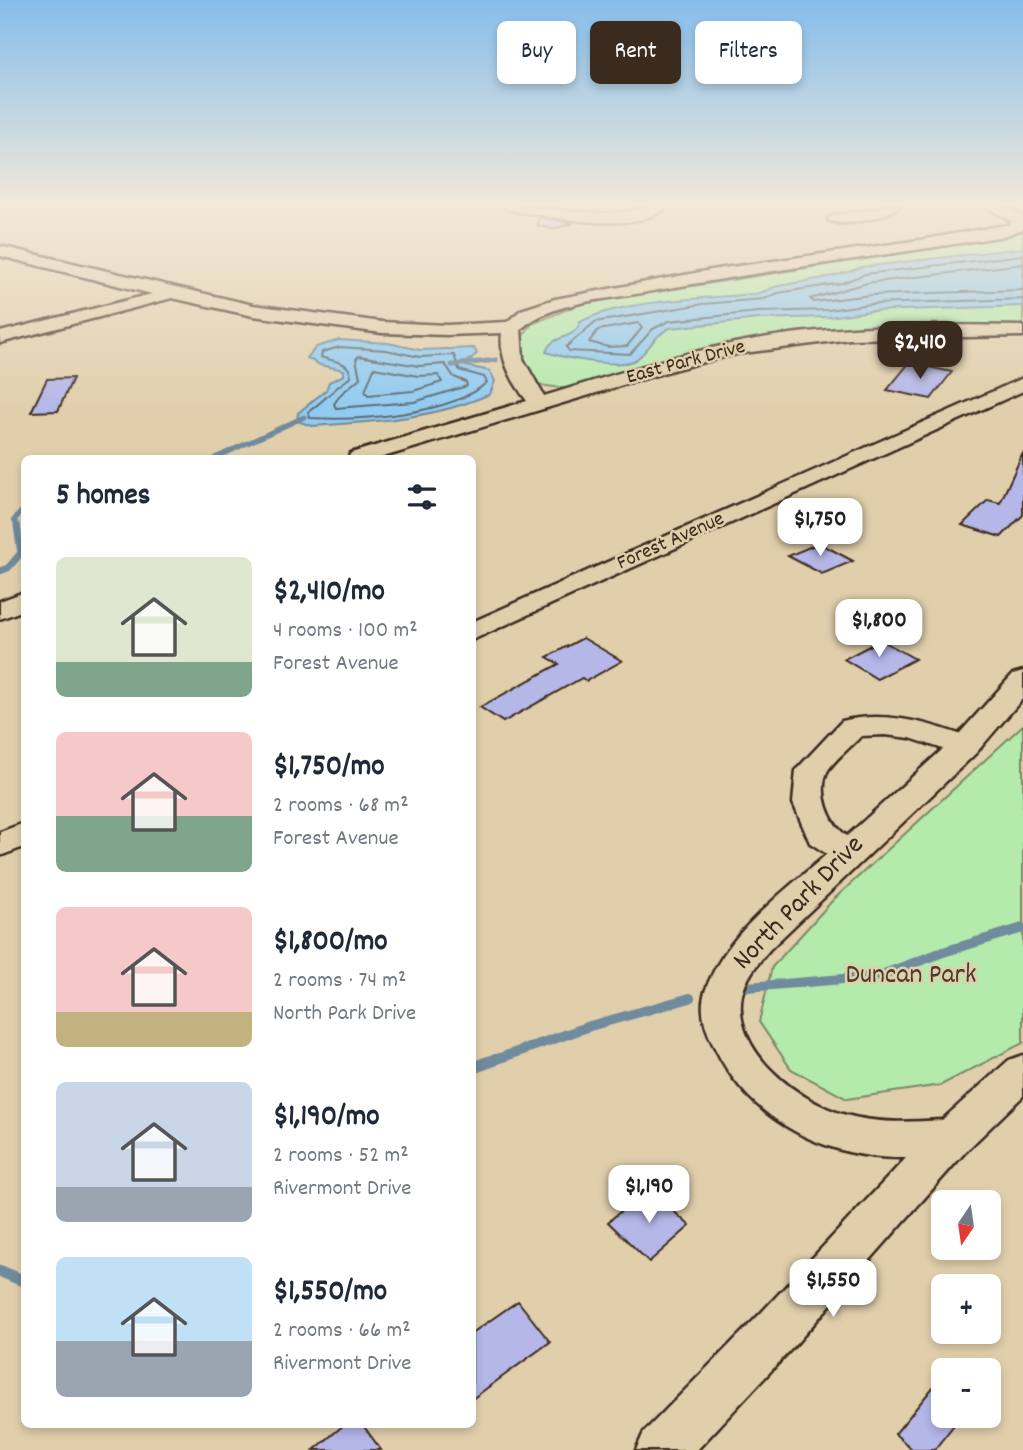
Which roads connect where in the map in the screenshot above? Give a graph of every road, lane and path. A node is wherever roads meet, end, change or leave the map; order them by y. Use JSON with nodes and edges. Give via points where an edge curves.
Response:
{"nodes":[{"id":1,"x":92,"y":274,"type":"edge"},
{"id":2,"x":719,"y":274,"type":"edge"},
{"id":3,"x":171,"y":293,"type":"junction"},
{"id":4,"x":512,"y":327,"type":"junction"},
{"id":5,"x":1023,"y":331,"type":"edge"},
{"id":6,"x":0,"y":338,"type":"edge"},
{"id":7,"x":1023,"y":384,"type":"edge"},
{"id":8,"x":540,"y":405,"type":"junction"},
{"id":9,"x":369,"y":455,"type":"edge"},
{"id":10,"x":21,"y":601,"type":"edge"},
{"id":11,"x":0,"y":611,"type":"edge"},
{"id":12,"x":476,"y":630,"type":"edge"},
{"id":13,"x":1023,"y":680,"type":"edge"},
{"id":14,"x":965,"y":746,"type":"junction"},
{"id":15,"x":21,"y":835,"type":"edge"},
{"id":16,"x":0,"y":845,"type":"edge"},
{"id":17,"x":848,"y":852,"type":"junction"},
{"id":18,"x":1023,"y":1071,"type":"edge"},
{"id":19,"x":951,"y":1138,"type":"junction"},
{"id":20,"x":662,"y":1450,"type":"edge"}],
"edges":[{"from":1,"to":3,"type":"street"},
{"from":2,"to":4,"type":"street","via":[[568,302],[527,314]]},
{"from":3,"to":4,"type":"street","via":[[271,314],[363,325]]},
{"from":3,"to":6,"type":"street"},
{"from":4,"to":8,"type":"street","via":[[513,358],[521,381]]},
{"from":5,"to":8,"type":"street","name":"East Park Drive","via":[[850,334],[773,341],[702,355]]},
{"from":7,"to":12,"type":"street","name":"Forest Avenue"},
{"from":8,"to":9,"type":"street","name":"East Park Drive"},
{"from":10,"to":11,"type":"street"},
{"from":13,"to":14,"type":"street","name":"North Park Drive"},
{"from":14,"to":17,"type":"street","name":"North Park Drive"},
{"from":14,"to":17,"type":"street","via":[[916,728],[853,727],[812,770],[808,803],[822,835]]},
{"from":15,"to":16,"type":"street"},
{"from":17,"to":19,"type":"street","name":"North Park Drive","via":[[745,953],[730,974],[723,998],[728,1033],[753,1078],[812,1121],[849,1134],[888,1140]]},
{"from":18,"to":19,"type":"street"},
{"from":19,"to":20,"type":"street"}]}
